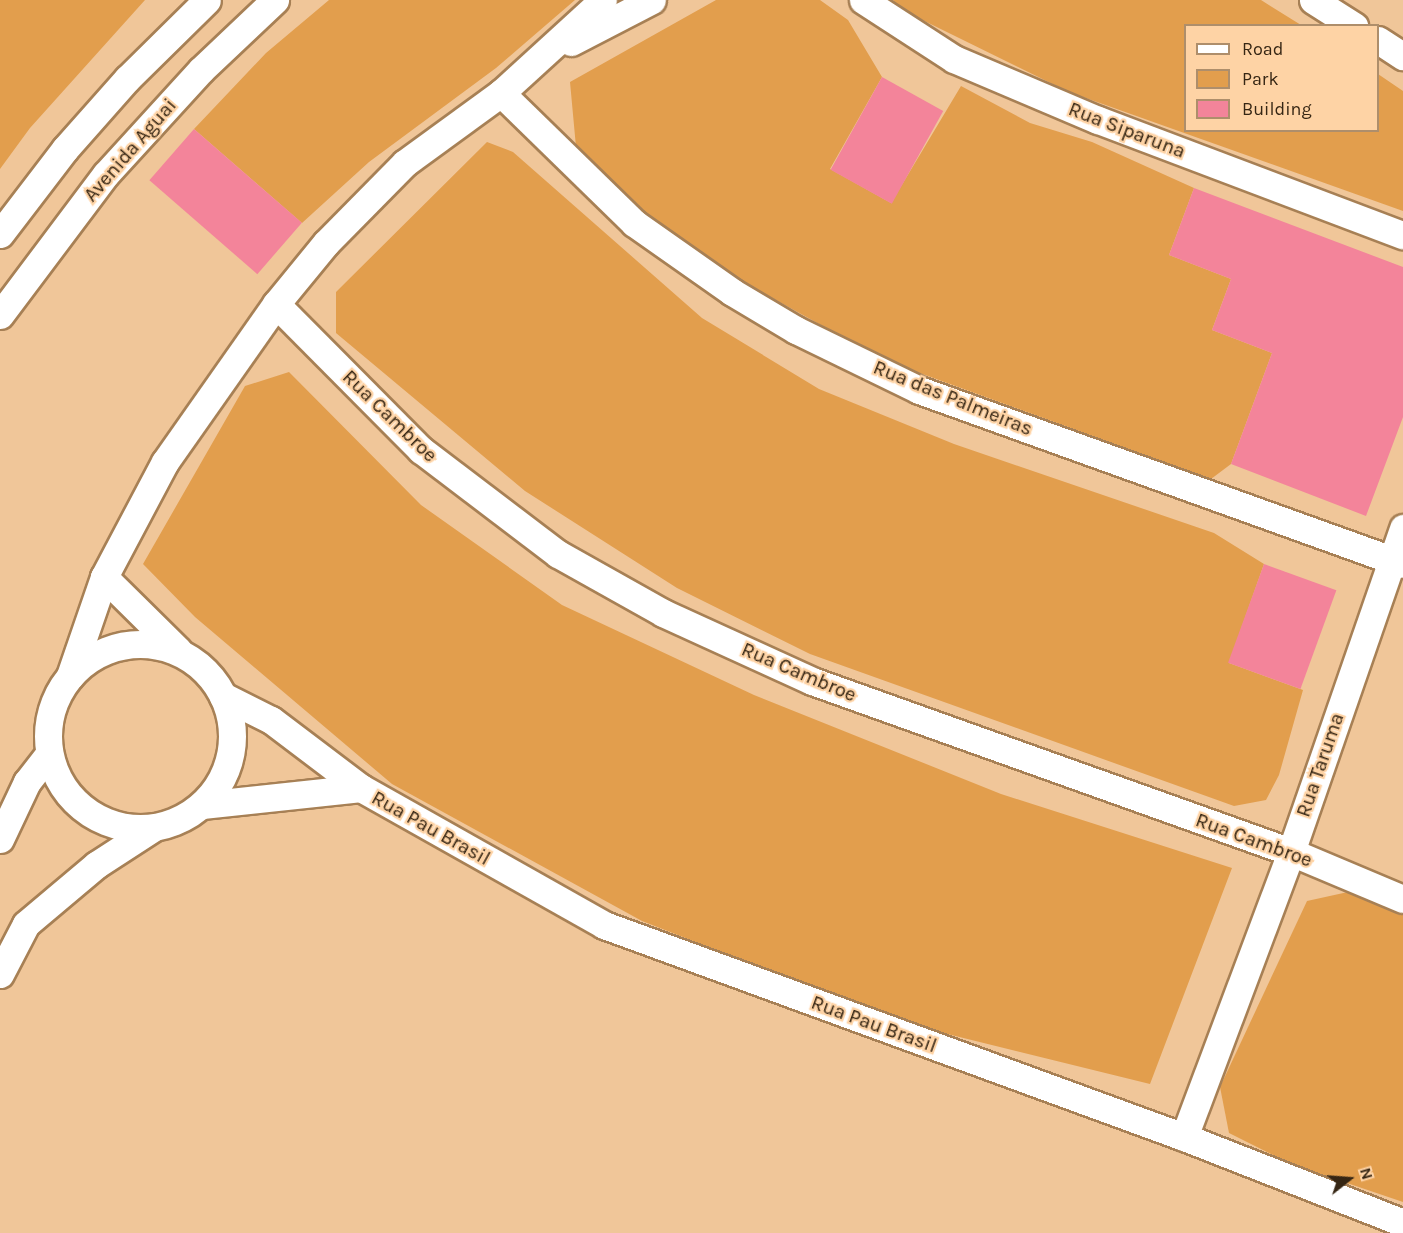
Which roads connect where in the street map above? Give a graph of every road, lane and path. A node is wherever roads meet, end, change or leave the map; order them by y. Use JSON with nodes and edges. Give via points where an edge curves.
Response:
{"nodes":[{"id":1,"x":207,"y":0,"type":"edge"},
{"id":2,"x":275,"y":0,"type":"edge"},
{"id":3,"x":603,"y":0,"type":"edge"},
{"id":4,"x":652,"y":0,"type":"edge"},
{"id":5,"x":863,"y":0,"type":"edge"},
{"id":6,"x":1313,"y":0,"type":"edge"},
{"id":7,"x":1351,"y":24,"type":"edge"},
{"id":8,"x":1379,"y":41,"type":"edge"},
{"id":9,"x":546,"y":55,"type":"junction"},
{"id":10,"x":1403,"y":56,"type":"edge"},
{"id":11,"x":501,"y":93,"type":"junction"},
{"id":12,"x":0,"y":234,"type":"edge"},
{"id":13,"x":1403,"y":235,"type":"edge"},
{"id":14,"x":276,"y":304,"type":"junction"},
{"id":15,"x":0,"y":315,"type":"edge"},
{"id":16,"x":1403,"y":528,"type":"edge"},
{"id":17,"x":1397,"y":562,"type":"edge"},
{"id":18,"x":104,"y":577,"type":"junction"},
{"id":19,"x":181,"y":653,"type":"junction"},
{"id":20,"x":70,"y":676,"type":"junction"},
{"id":21,"x":224,"y":696,"type":"junction"},
{"id":22,"x":49,"y":754,"type":"junction"},
{"id":23,"x":361,"y":788,"type":"junction"},
{"id":24,"x":202,"y":805,"type":"junction"},
{"id":25,"x":153,"y":828,"type":"junction"},
{"id":26,"x":0,"y":839,"type":"edge"},
{"id":27,"x":1291,"y":852,"type":"junction"},
{"id":28,"x":1403,"y":899,"type":"edge"},
{"id":29,"x":0,"y":974,"type":"edge"},
{"id":30,"x":1184,"y":1137,"type":"junction"},
{"id":31,"x":1403,"y":1223,"type":"edge"}],
"edges":[{"from":1,"to":12,"type":"street","via":[[119,88]]},
{"from":2,"to":15,"type":"street","name":"Avenida Aguai","via":[[201,70],[106,174]]},
{"from":3,"to":9,"type":"street"},
{"from":4,"to":9,"type":"street"},
{"from":5,"to":13,"type":"street","name":"Rua Siparuna","via":[[954,59],[1098,120]]},
{"from":6,"to":7,"type":"street"},
{"from":8,"to":10,"type":"street"},
{"from":9,"to":11,"type":"street"},
{"from":11,"to":14,"type":"street","via":[[405,163],[326,243]]},
{"from":11,"to":17,"type":"street","name":"Rua das Palmeiras","via":[[634,223],[732,292],[796,330],[919,390]]},
{"from":14,"to":18,"type":"street","via":[[165,462]]},
{"from":14,"to":27,"type":"street","name":"Rua Cambroe","via":[[421,450],[558,554],[663,613],[812,681]]},
{"from":16,"to":17,"type":"street","name":"Rua Taruma"},
{"from":17,"to":27,"type":"street","name":"Rua Taruma"},
{"from":18,"to":19,"type":"street"},
{"from":18,"to":20,"type":"street"},
{"from":19,"to":20,"type":"street","via":[[151,644],[121,645],[93,656]]},
{"from":19,"to":21,"type":"street","via":[[208,674]]},
{"from":20,"to":22,"type":"street","via":[[55,699],[48,726]]},
{"from":21,"to":23,"type":"street","name":"Rua Pau Brasil","via":[[271,720]]},
{"from":21,"to":24,"type":"street","via":[[232,732],[229,758],[219,784]]},
{"from":22,"to":25,"type":"street","via":[[58,780],[76,803],[91,814],[125,828]]},
{"from":22,"to":26,"type":"street","via":[[27,782]]},
{"from":23,"to":24,"type":"street"},
{"from":23,"to":30,"type":"street","name":"Rua Pau Brasil","via":[[604,925]]},
{"from":24,"to":25,"type":"street","via":[[179,820]]},
{"from":25,"to":29,"type":"street","via":[[96,866],[26,924]]},
{"from":27,"to":28,"type":"street","name":"Rua Cambroe"},
{"from":27,"to":30,"type":"street","name":"Rua Taruma"},
{"from":30,"to":31,"type":"street","name":"Rua Pau Brasil"}]}
